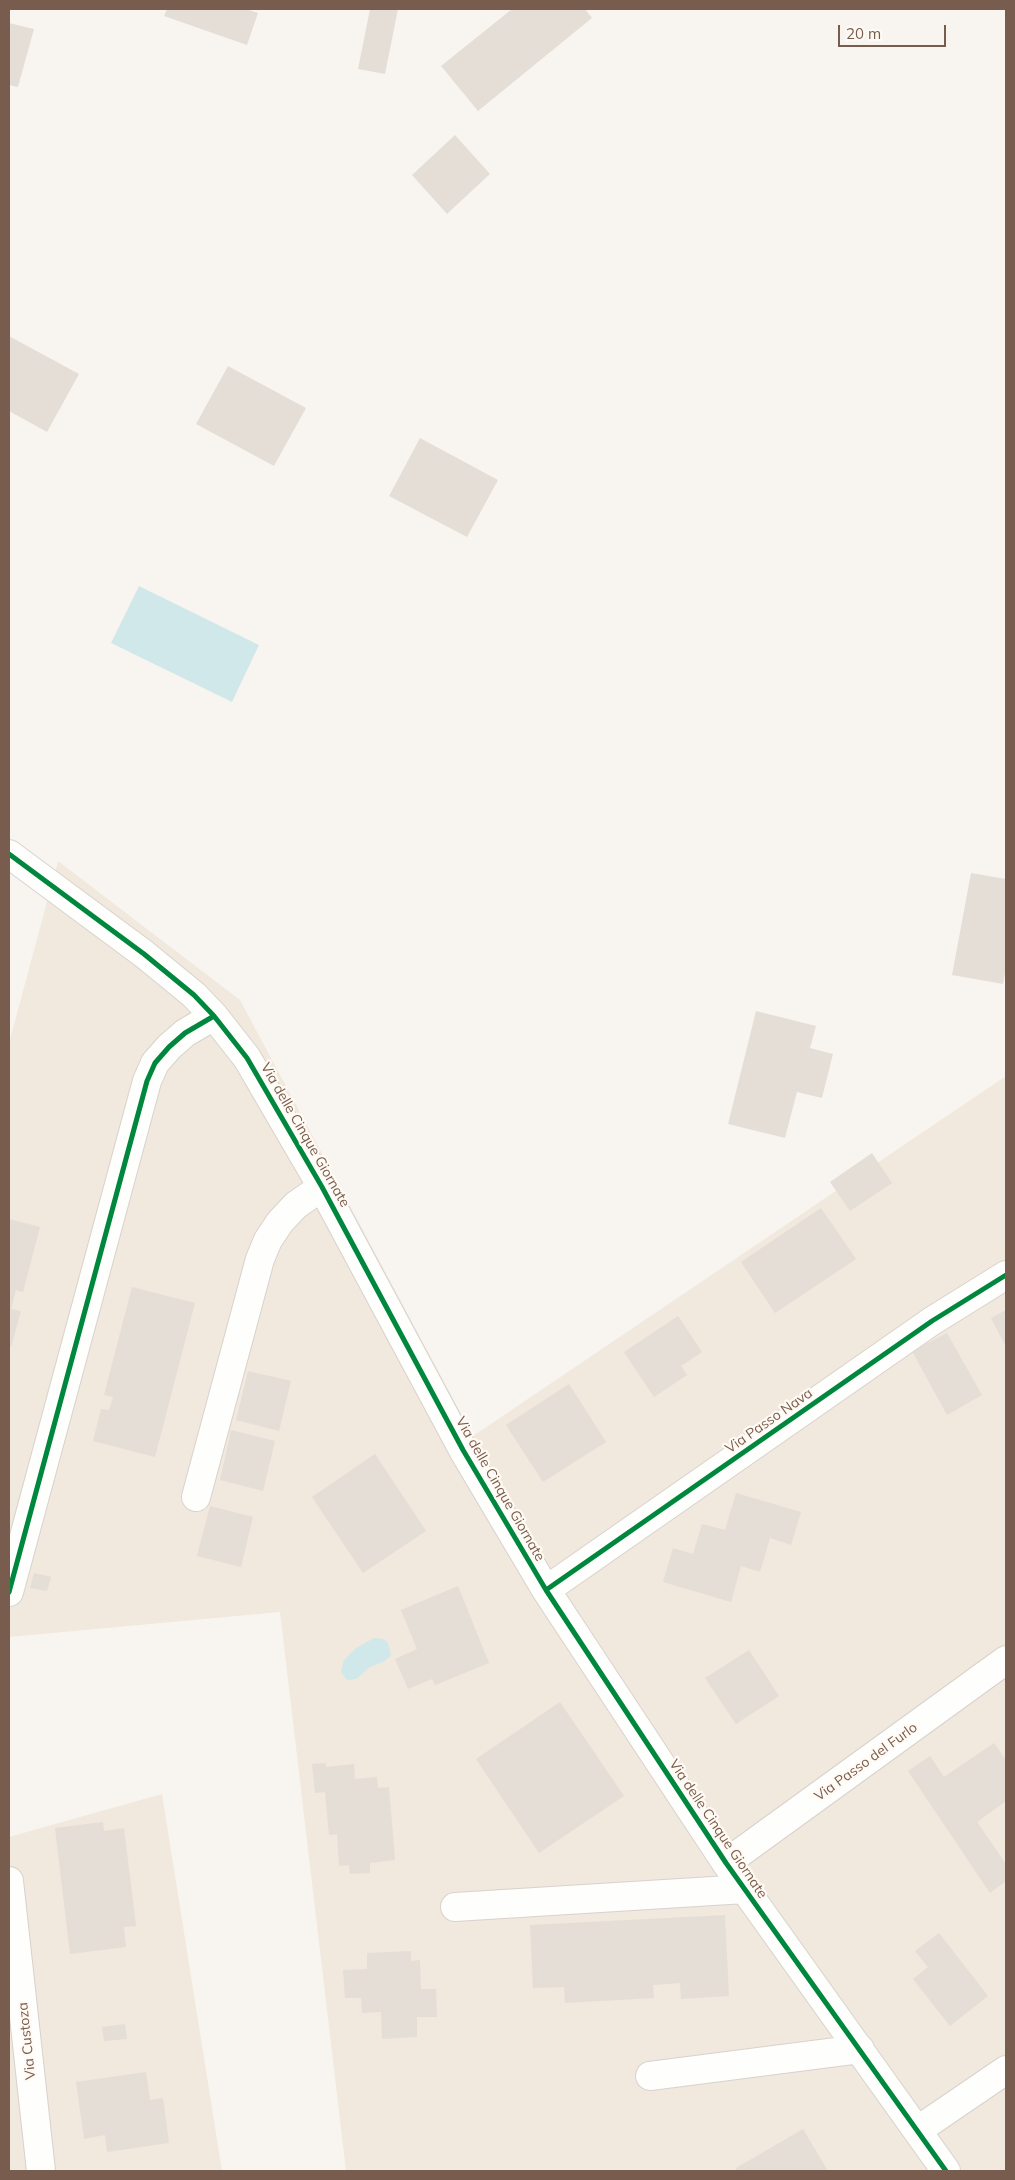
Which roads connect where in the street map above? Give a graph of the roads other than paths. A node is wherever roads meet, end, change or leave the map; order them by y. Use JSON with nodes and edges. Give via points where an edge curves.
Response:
{"nodes":[{"id":1,"x":9,"y":854,"type":"edge"},
{"id":2,"x":214,"y":1016,"type":"junction"},
{"id":3,"x":322,"y":1187,"type":"junction"},
{"id":4,"x":1006,"y":1275,"type":"edge"},
{"id":5,"x":196,"y":1497,"type":"dead end"},
{"id":6,"x":546,"y":1590,"type":"junction"},
{"id":7,"x":9,"y":1592,"type":"edge"},
{"id":8,"x":1006,"y":1660,"type":"edge"},
{"id":9,"x":726,"y":1863,"type":"junction"},
{"id":10,"x":9,"y":1881,"type":"edge"},
{"id":11,"x":745,"y":1890,"type":"junction"},
{"id":12,"x":455,"y":1907,"type":"dead end"},
{"id":13,"x":860,"y":2049,"type":"junction"},
{"id":14,"x":1006,"y":2070,"type":"edge"},
{"id":15,"x":650,"y":2076,"type":"dead end"},
{"id":16,"x":918,"y":2130,"type":"junction"},
{"id":17,"x":41,"y":2171,"type":"edge"},
{"id":18,"x":946,"y":2171,"type":"edge"}],
"edges":[{"from":1,"to":2,"type":"street","name":"Via delle Cinque Giornate","via":[[144,954]]},
{"from":2,"to":3,"type":"street","name":"Via delle Cinque Giornate","via":[[247,1058]]},
{"from":2,"to":7,"type":"street","via":[[169,1047],[155,1063],[147,1081]]},
{"from":3,"to":5,"type":"street","via":[[296,1205],[280,1222],[260,1259]]},
{"from":3,"to":6,"type":"street","name":"Via delle Cinque Giornate","via":[[430,1390]]},
{"from":4,"to":6,"type":"street","name":"Via Passo Nava","via":[[932,1321]]},
{"from":6,"to":9,"type":"street","name":"Via delle Cinque Giornate"},
{"from":8,"to":9,"type":"street","name":"Via Passo del Furlo"},
{"from":9,"to":11,"type":"street","name":"Via delle Cinque Giornate"},
{"from":10,"to":17,"type":"street","name":"Via Custoza"},
{"from":11,"to":12,"type":"street"},
{"from":11,"to":13,"type":"street","name":"Via delle Cinque Giornate"},
{"from":13,"to":15,"type":"street"},
{"from":13,"to":16,"type":"street","name":"Via delle Cinque Giornate"},
{"from":14,"to":16,"type":"street"},
{"from":16,"to":18,"type":"street","name":"Via delle Cinque Giornate"}]}
